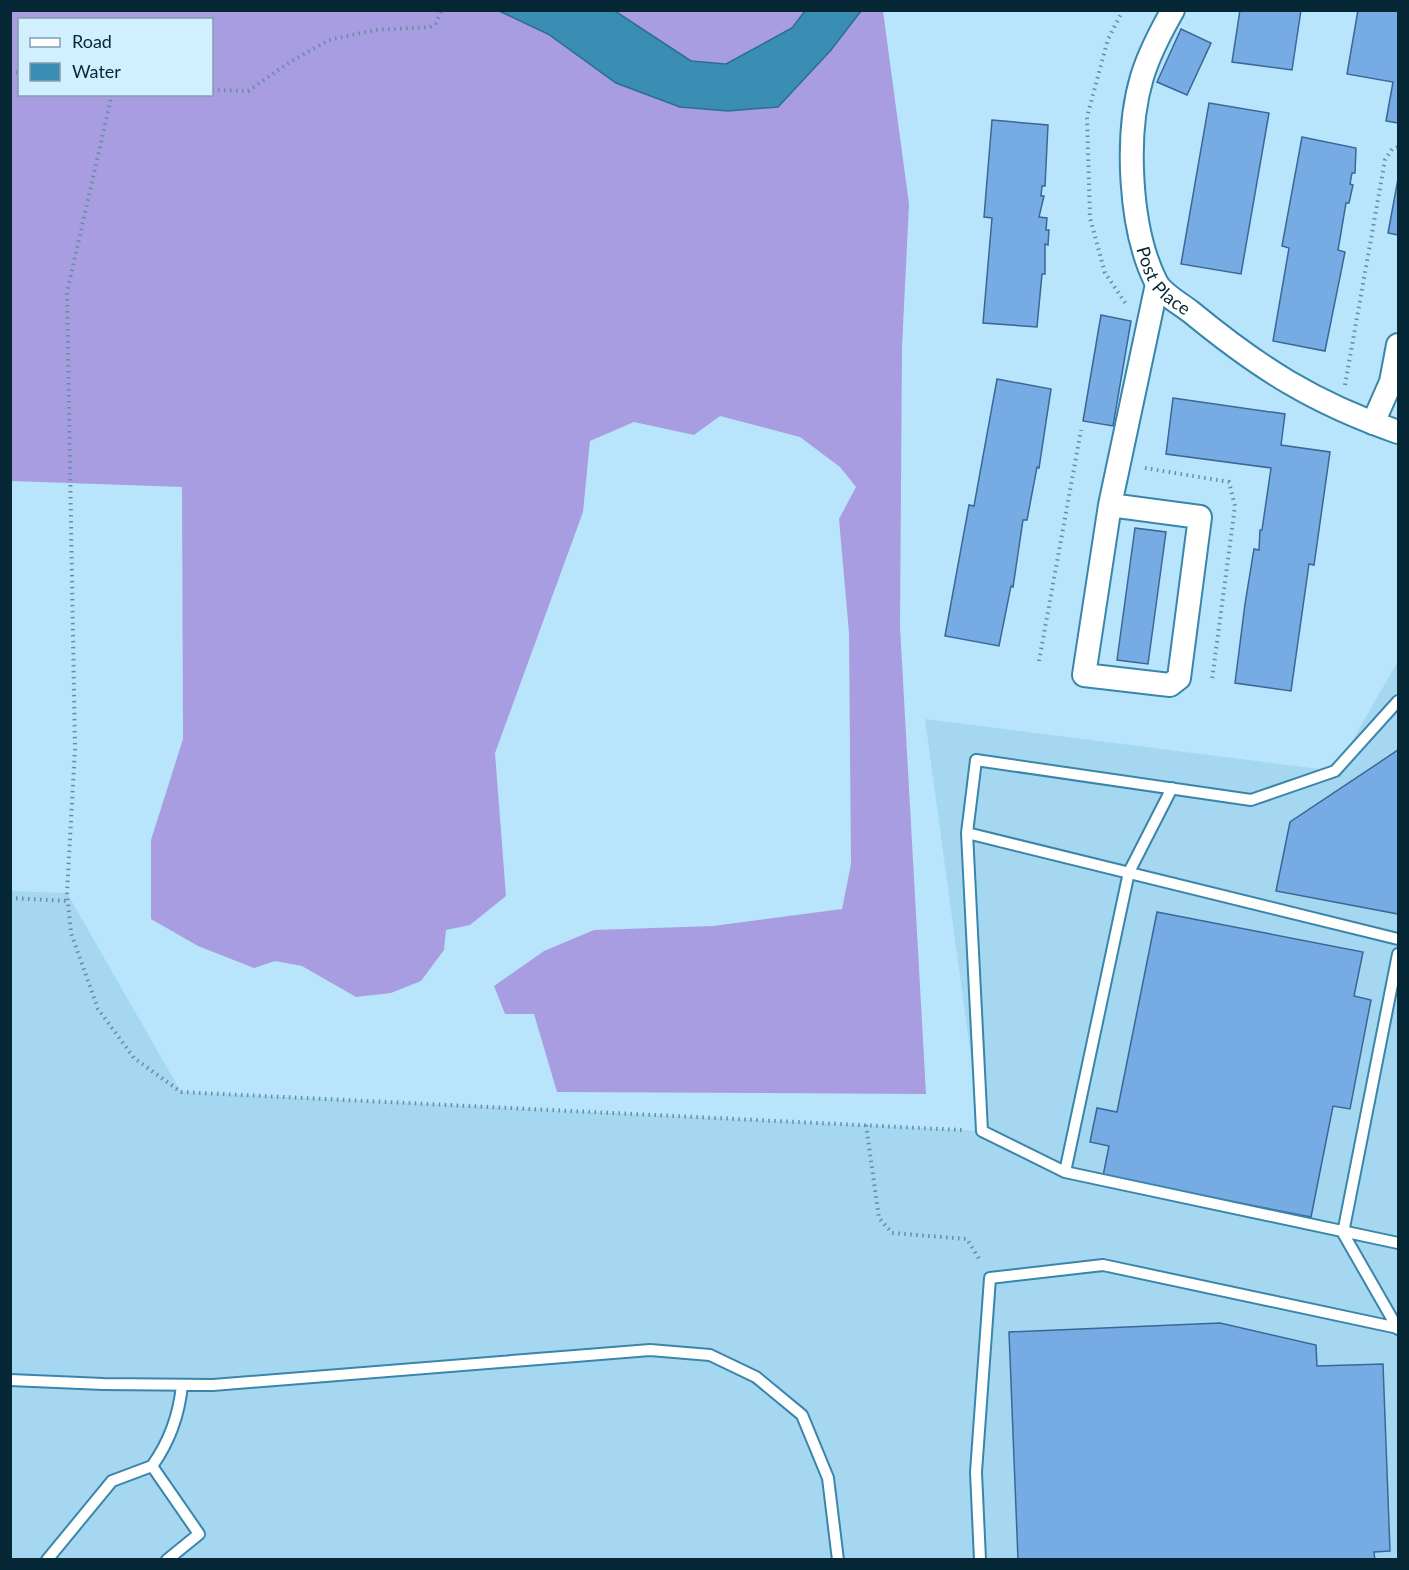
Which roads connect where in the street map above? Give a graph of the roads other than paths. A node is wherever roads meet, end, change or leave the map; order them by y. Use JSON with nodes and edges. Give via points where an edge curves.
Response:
{"nodes":[{"id":1,"x":1173,"y":10,"type":"edge"},
{"id":2,"x":1157,"y":284,"type":"junction"},
{"id":3,"x":1398,"y":345,"type":"edge"},
{"id":4,"x":1373,"y":423,"type":"junction"},
{"id":5,"x":1398,"y":432,"type":"edge"},
{"id":6,"x":1110,"y":504,"type":"junction"},
{"id":7,"x":1398,"y":701,"type":"edge"},
{"id":8,"x":1172,"y":788,"type":"junction"},
{"id":9,"x":967,"y":833,"type":"junction"},
{"id":10,"x":1129,"y":872,"type":"junction"},
{"id":11,"x":1398,"y":939,"type":"edge"},
{"id":12,"x":1398,"y":954,"type":"edge"},
{"id":13,"x":1065,"y":1172,"type":"junction"},
{"id":14,"x":1343,"y":1233,"type":"junction"},
{"id":15,"x":1398,"y":1243,"type":"edge"},
{"id":16,"x":1398,"y":1328,"type":"edge"},
{"id":17,"x":10,"y":1380,"type":"edge"},
{"id":18,"x":182,"y":1385,"type":"junction"},
{"id":19,"x":152,"y":1466,"type":"junction"},
{"id":20,"x":47,"y":1560,"type":"edge"},
{"id":21,"x":167,"y":1560,"type":"edge"},
{"id":22,"x":838,"y":1560,"type":"edge"},
{"id":23,"x":980,"y":1560,"type":"edge"}],
"edges":[{"from":1,"to":2,"type":"street","name":"Post Place","via":[[1142,78],[1132,155],[1133,192],[1143,243]]},
{"from":2,"to":4,"type":"street","name":"Post Place","via":[[1277,377]]},
{"from":2,"to":6,"type":"street"},
{"from":3,"to":4,"type":"street","via":[[1391,382]]},
{"from":4,"to":5,"type":"street","name":"Post Place"},
{"from":6,"to":6,"type":"street","via":[[1084,675],[1170,685],[1179,678],[1200,517]]},
{"from":7,"to":8,"type":"lane","via":[[1335,771],[1251,800]]},
{"from":8,"to":9,"type":"lane","via":[[976,760]]},
{"from":8,"to":10,"type":"lane"},
{"from":9,"to":10,"type":"lane"},
{"from":9,"to":13,"type":"lane","via":[[982,1131]]},
{"from":10,"to":11,"type":"lane"},
{"from":10,"to":13,"type":"lane"},
{"from":12,"to":14,"type":"lane"},
{"from":13,"to":14,"type":"lane"},
{"from":14,"to":15,"type":"lane"},
{"from":14,"to":16,"type":"lane"},
{"from":16,"to":23,"type":"lane","via":[[1103,1265],[990,1278],[976,1472]]},
{"from":17,"to":18,"type":"lane"},
{"from":18,"to":19,"type":"lane","via":[[167,1446]]},
{"from":18,"to":22,"type":"lane","via":[[650,1350],[710,1355],[756,1377],[802,1415],[828,1478]]},
{"from":19,"to":20,"type":"lane","via":[[112,1481]]},
{"from":19,"to":21,"type":"lane","via":[[200,1534]]}]}
